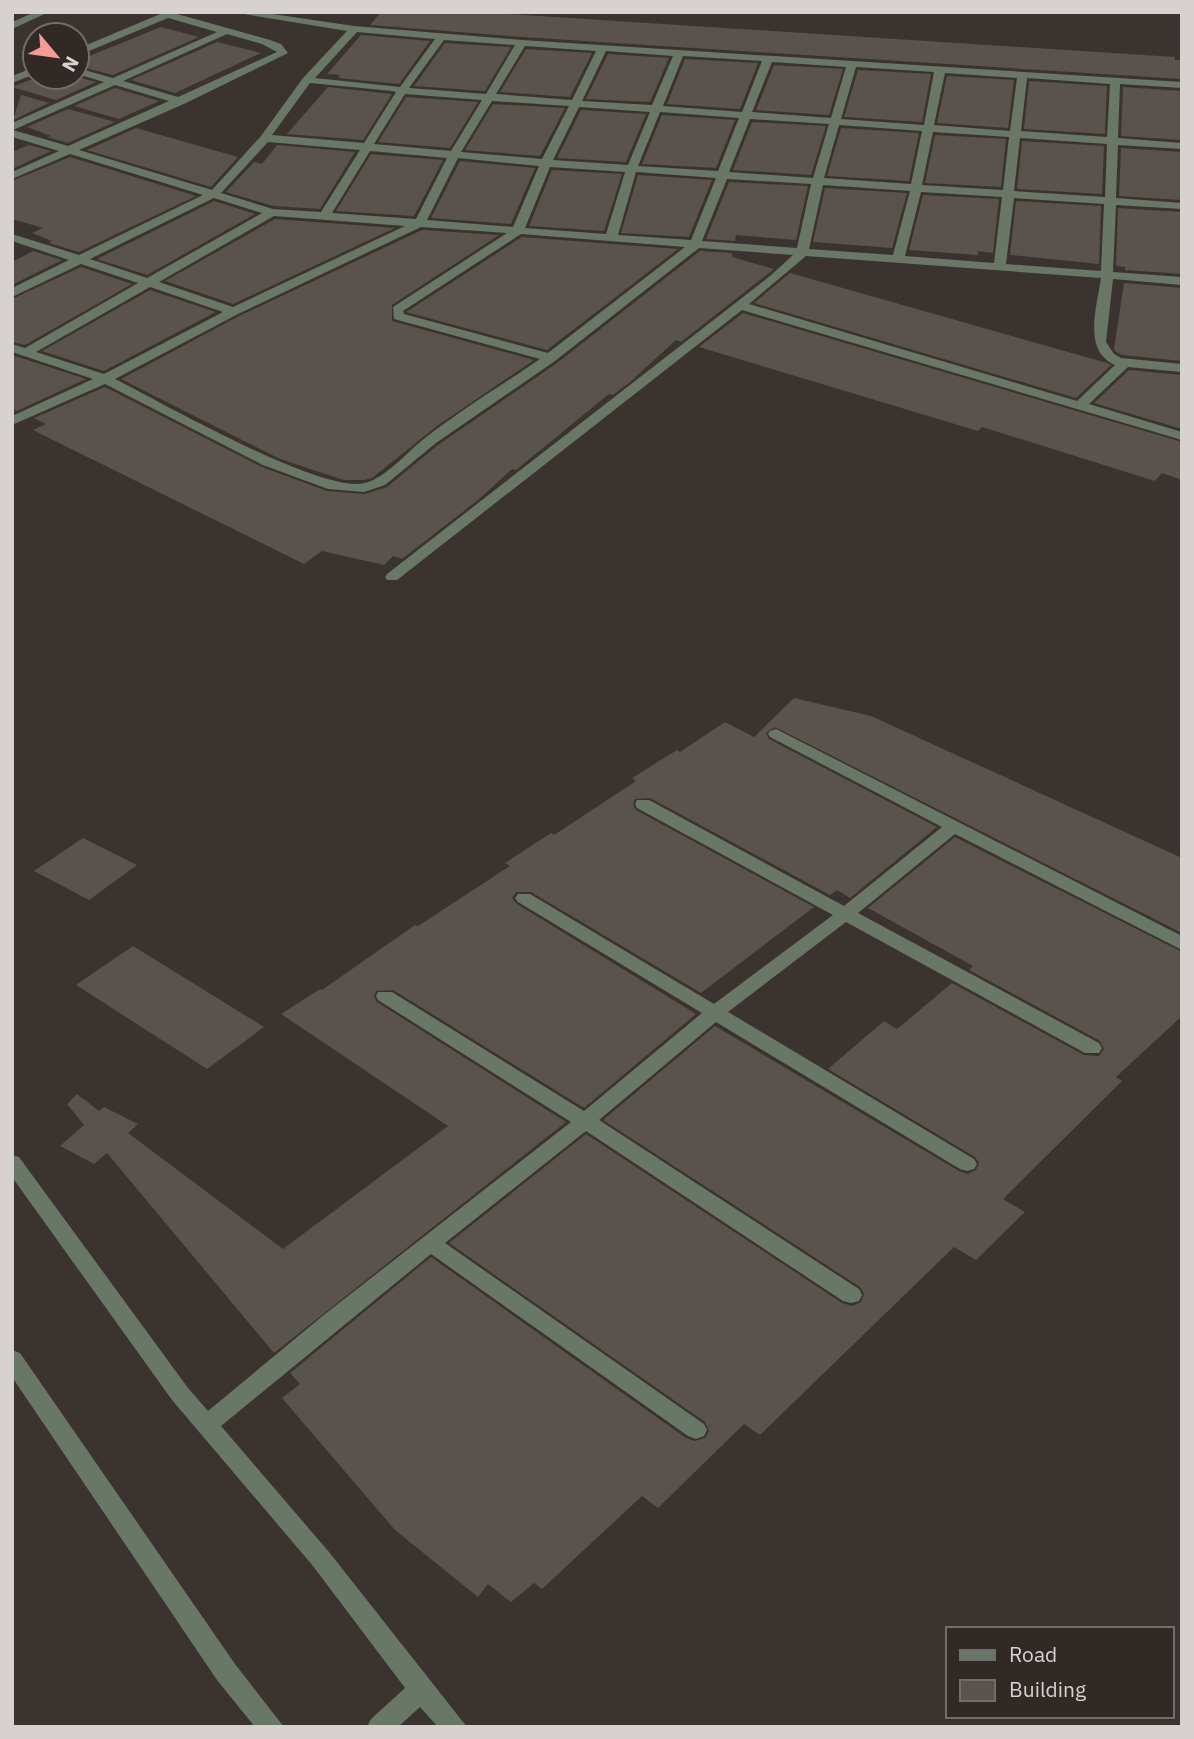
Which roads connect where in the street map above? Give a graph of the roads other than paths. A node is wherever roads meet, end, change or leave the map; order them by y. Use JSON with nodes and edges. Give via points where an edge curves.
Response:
{"nodes":[{"id":1,"x":44,"y":12,"type":"edge"},
{"id":2,"x":237,"y":12,"type":"edge"},
{"id":3,"x":172,"y":14,"type":"edge"},
{"id":4,"x":12,"y":26,"type":"edge"},
{"id":5,"x":354,"y":29,"type":"junction"},
{"id":6,"x":229,"y":30,"type":"junction"},
{"id":7,"x":442,"y":36,"type":"junction"},
{"id":8,"x":522,"y":43,"type":"junction"},
{"id":9,"x":91,"y":47,"type":"edge"},
{"id":10,"x":602,"y":49,"type":"junction"},
{"id":11,"x":680,"y":54,"type":"junction"},
{"id":12,"x":768,"y":59,"type":"junction"},
{"id":13,"x":852,"y":64,"type":"junction"},
{"id":14,"x":940,"y":70,"type":"junction"},
{"id":15,"x":91,"y":75,"type":"edge"},
{"id":16,"x":1021,"y":76,"type":"junction"},
{"id":17,"x":307,"y":80,"type":"junction"},
{"id":18,"x":112,"y":81,"type":"junction"},
{"id":19,"x":1115,"y":81,"type":"junction"},
{"id":20,"x":1182,"y":85,"type":"edge"},
{"id":21,"x":402,"y":91,"type":"junction"},
{"id":22,"x":487,"y":97,"type":"junction"},
{"id":23,"x":182,"y":101,"type":"junction"},
{"id":24,"x":574,"y":103,"type":"junction"},
{"id":25,"x":656,"y":110,"type":"junction"},
{"id":26,"x":746,"y":116,"type":"junction"},
{"id":27,"x":835,"y":122,"type":"junction"},
{"id":28,"x":12,"y":127,"type":"edge"},
{"id":29,"x":929,"y":127,"type":"junction"},
{"id":30,"x":12,"y":133,"type":"edge"},
{"id":31,"x":1014,"y":133,"type":"junction"},
{"id":32,"x":265,"y":138,"type":"junction"},
{"id":33,"x":1114,"y":141,"type":"junction"},
{"id":34,"x":1182,"y":146,"type":"edge"},
{"id":35,"x":366,"y":148,"type":"junction"},
{"id":36,"x":72,"y":150,"type":"junction"},
{"id":37,"x":454,"y":155,"type":"junction"},
{"id":38,"x":546,"y":163,"type":"junction"},
{"id":39,"x":632,"y":168,"type":"junction"},
{"id":40,"x":723,"y":174,"type":"junction"},
{"id":41,"x":12,"y":176,"type":"edge"},
{"id":42,"x":818,"y":180,"type":"junction"},
{"id":43,"x":916,"y":188,"type":"junction"},
{"id":44,"x":1006,"y":192,"type":"junction"},
{"id":45,"x":215,"y":193,"type":"junction"},
{"id":46,"x":1112,"y":202,"type":"junction"},
{"id":47,"x":1182,"y":206,"type":"edge"},
{"id":48,"x":272,"y":212,"type":"junction"},
{"id":49,"x":324,"y":216,"type":"junction"},
{"id":50,"x":420,"y":223,"type":"junction"},
{"id":51,"x":517,"y":232,"type":"junction"},
{"id":52,"x":12,"y":237,"type":"edge"},
{"id":53,"x":611,"y":238,"type":"junction"},
{"id":54,"x":695,"y":245,"type":"junction"},
{"id":55,"x":802,"y":253,"type":"junction"},
{"id":56,"x":898,"y":259,"type":"junction"},
{"id":57,"x":79,"y":260,"type":"junction"},
{"id":58,"x":1000,"y":265,"type":"junction"},
{"id":59,"x":1107,"y":276,"type":"junction"},
{"id":60,"x":1182,"y":281,"type":"edge"},
{"id":61,"x":144,"y":282,"type":"junction"},
{"id":62,"x":12,"y":293,"type":"edge"},
{"id":63,"x":738,"y":305,"type":"junction"},
{"id":64,"x":234,"y":311,"type":"junction"},
{"id":65,"x":18,"y":350,"type":"edge"},
{"id":66,"x":550,"y":358,"type":"junction"},
{"id":67,"x":1125,"y":363,"type":"junction"},
{"id":68,"x":1182,"y":368,"type":"edge"},
{"id":69,"x":105,"y":379,"type":"junction"},
{"id":70,"x":1080,"y":405,"type":"junction"},
{"id":71,"x":12,"y":421,"type":"edge"},
{"id":72,"x":1182,"y":436,"type":"edge"},
{"id":73,"x":392,"y":577,"type":"dead end"},
{"id":74,"x":776,"y":734,"type":"dead end"},
{"id":75,"x":643,"y":804,"type":"dead end"},
{"id":76,"x":954,"y":826,"type":"junction"},
{"id":77,"x":524,"y":898,"type":"dead end"},
{"id":78,"x":844,"y":915,"type":"junction"},
{"id":79,"x":1182,"y":944,"type":"edge"},
{"id":80,"x":385,"y":996,"type":"dead end"},
{"id":81,"x":714,"y":1013,"type":"junction"},
{"id":82,"x":1092,"y":1048,"type":"dead end"},
{"id":83,"x":585,"y":1121,"type":"junction"},
{"id":84,"x":12,"y":1162,"type":"edge"},
{"id":85,"x":967,"y":1164,"type":"dead end"},
{"id":86,"x":431,"y":1244,"type":"junction"},
{"id":87,"x":851,"y":1294,"type":"dead end"},
{"id":88,"x":12,"y":1359,"type":"edge"},
{"id":89,"x":206,"y":1424,"type":"junction"},
{"id":90,"x":696,"y":1430,"type":"dead end"},
{"id":91,"x":421,"y":1690,"type":"junction"},
{"id":92,"x":271,"y":1727,"type":"edge"},
{"id":93,"x":380,"y":1727,"type":"edge"},
{"id":94,"x":454,"y":1727,"type":"edge"}],
"edges":[{"from":1,"to":4,"type":"street"},
{"from":2,"to":5,"type":"street"},
{"from":3,"to":6,"type":"street"},
{"from":3,"to":9,"type":"street"},
{"from":5,"to":7,"type":"street"},
{"from":5,"to":17,"type":"street"},
{"from":6,"to":18,"type":"street"},
{"from":6,"to":23,"type":"street","via":[[277,46],[283,53]]},
{"from":7,"to":8,"type":"street"},
{"from":7,"to":21,"type":"street"},
{"from":8,"to":10,"type":"street"},
{"from":8,"to":22,"type":"street"},
{"from":10,"to":11,"type":"street"},
{"from":10,"to":24,"type":"street"},
{"from":11,"to":12,"type":"street"},
{"from":11,"to":25,"type":"street"},
{"from":12,"to":13,"type":"street"},
{"from":12,"to":26,"type":"street"},
{"from":13,"to":14,"type":"street"},
{"from":13,"to":27,"type":"street"},
{"from":14,"to":16,"type":"street"},
{"from":14,"to":29,"type":"street"},
{"from":15,"to":18,"type":"street"},
{"from":16,"to":19,"type":"street"},
{"from":16,"to":31,"type":"street"},
{"from":17,"to":21,"type":"street"},
{"from":17,"to":32,"type":"street"},
{"from":18,"to":23,"type":"street"},
{"from":18,"to":28,"type":"street"},
{"from":19,"to":20,"type":"street"},
{"from":19,"to":33,"type":"street"},
{"from":21,"to":22,"type":"street"},
{"from":21,"to":35,"type":"street"},
{"from":22,"to":24,"type":"street"},
{"from":22,"to":37,"type":"street"},
{"from":23,"to":36,"type":"street"},
{"from":24,"to":25,"type":"street"},
{"from":24,"to":38,"type":"street"},
{"from":25,"to":26,"type":"street"},
{"from":25,"to":39,"type":"street"},
{"from":26,"to":27,"type":"street"},
{"from":26,"to":40,"type":"street"},
{"from":27,"to":29,"type":"street"},
{"from":27,"to":42,"type":"street"},
{"from":29,"to":31,"type":"street"},
{"from":29,"to":43,"type":"street"},
{"from":30,"to":36,"type":"street"},
{"from":31,"to":33,"type":"street"},
{"from":31,"to":44,"type":"street"},
{"from":32,"to":35,"type":"street"},
{"from":32,"to":45,"type":"street"},
{"from":33,"to":34,"type":"street"},
{"from":33,"to":46,"type":"street"},
{"from":35,"to":37,"type":"street"},
{"from":35,"to":49,"type":"street"},
{"from":36,"to":41,"type":"street"},
{"from":36,"to":45,"type":"street"},
{"from":37,"to":38,"type":"street"},
{"from":37,"to":50,"type":"street"},
{"from":38,"to":39,"type":"street"},
{"from":38,"to":51,"type":"street"},
{"from":39,"to":40,"type":"street"},
{"from":39,"to":53,"type":"street"},
{"from":40,"to":42,"type":"street"},
{"from":40,"to":54,"type":"street"},
{"from":42,"to":43,"type":"street"},
{"from":42,"to":55,"type":"street"},
{"from":43,"to":44,"type":"street"},
{"from":43,"to":56,"type":"street"},
{"from":44,"to":46,"type":"street"},
{"from":44,"to":58,"type":"street"},
{"from":45,"to":48,"type":"street"},
{"from":45,"to":57,"type":"street"},
{"from":46,"to":47,"type":"street"},
{"from":46,"to":59,"type":"street"},
{"from":48,"to":49,"type":"street"},
{"from":48,"to":61,"type":"street"},
{"from":49,"to":50,"type":"street"},
{"from":50,"to":51,"type":"street"},
{"from":50,"to":64,"type":"street"},
{"from":51,"to":53,"type":"street"},
{"from":51,"to":66,"type":"street","via":[[404,305],[397,310],[398,316]]},
{"from":52,"to":57,"type":"street"},
{"from":53,"to":54,"type":"street"},
{"from":54,"to":55,"type":"street"},
{"from":54,"to":66,"type":"street"},
{"from":55,"to":56,"type":"street"},
{"from":55,"to":63,"type":"street"},
{"from":56,"to":58,"type":"street"},
{"from":57,"to":61,"type":"street"},
{"from":57,"to":62,"type":"street"},
{"from":58,"to":59,"type":"street"},
{"from":59,"to":60,"type":"street"},
{"from":59,"to":67,"type":"street","via":[[1100,342],[1109,357]]},
{"from":61,"to":64,"type":"street"},
{"from":61,"to":65,"type":"street"},
{"from":63,"to":70,"type":"street"},
{"from":63,"to":73,"type":"street"},
{"from":64,"to":69,"type":"street"},
{"from":65,"to":69,"type":"street"},
{"from":66,"to":69,"type":"street","via":[[431,440],[380,482],[365,488],[333,485],[268,462]]},
{"from":67,"to":68,"type":"street"},
{"from":67,"to":70,"type":"street"},
{"from":69,"to":71,"type":"street"},
{"from":70,"to":72,"type":"street"},
{"from":74,"to":76,"type":"street"},
{"from":75,"to":78,"type":"street"},
{"from":76,"to":78,"type":"street"},
{"from":76,"to":79,"type":"street"},
{"from":77,"to":81,"type":"street"},
{"from":78,"to":81,"type":"street"},
{"from":78,"to":82,"type":"street"},
{"from":80,"to":83,"type":"street"},
{"from":81,"to":83,"type":"street"},
{"from":81,"to":85,"type":"street"},
{"from":83,"to":86,"type":"street"},
{"from":83,"to":87,"type":"street"},
{"from":84,"to":89,"type":"street"},
{"from":86,"to":89,"type":"street"},
{"from":86,"to":90,"type":"street"},
{"from":88,"to":92,"type":"street","via":[[226,1672]]},
{"from":89,"to":91,"type":"street","via":[[321,1559]]},
{"from":91,"to":93,"type":"street"},
{"from":91,"to":94,"type":"street"}]}
